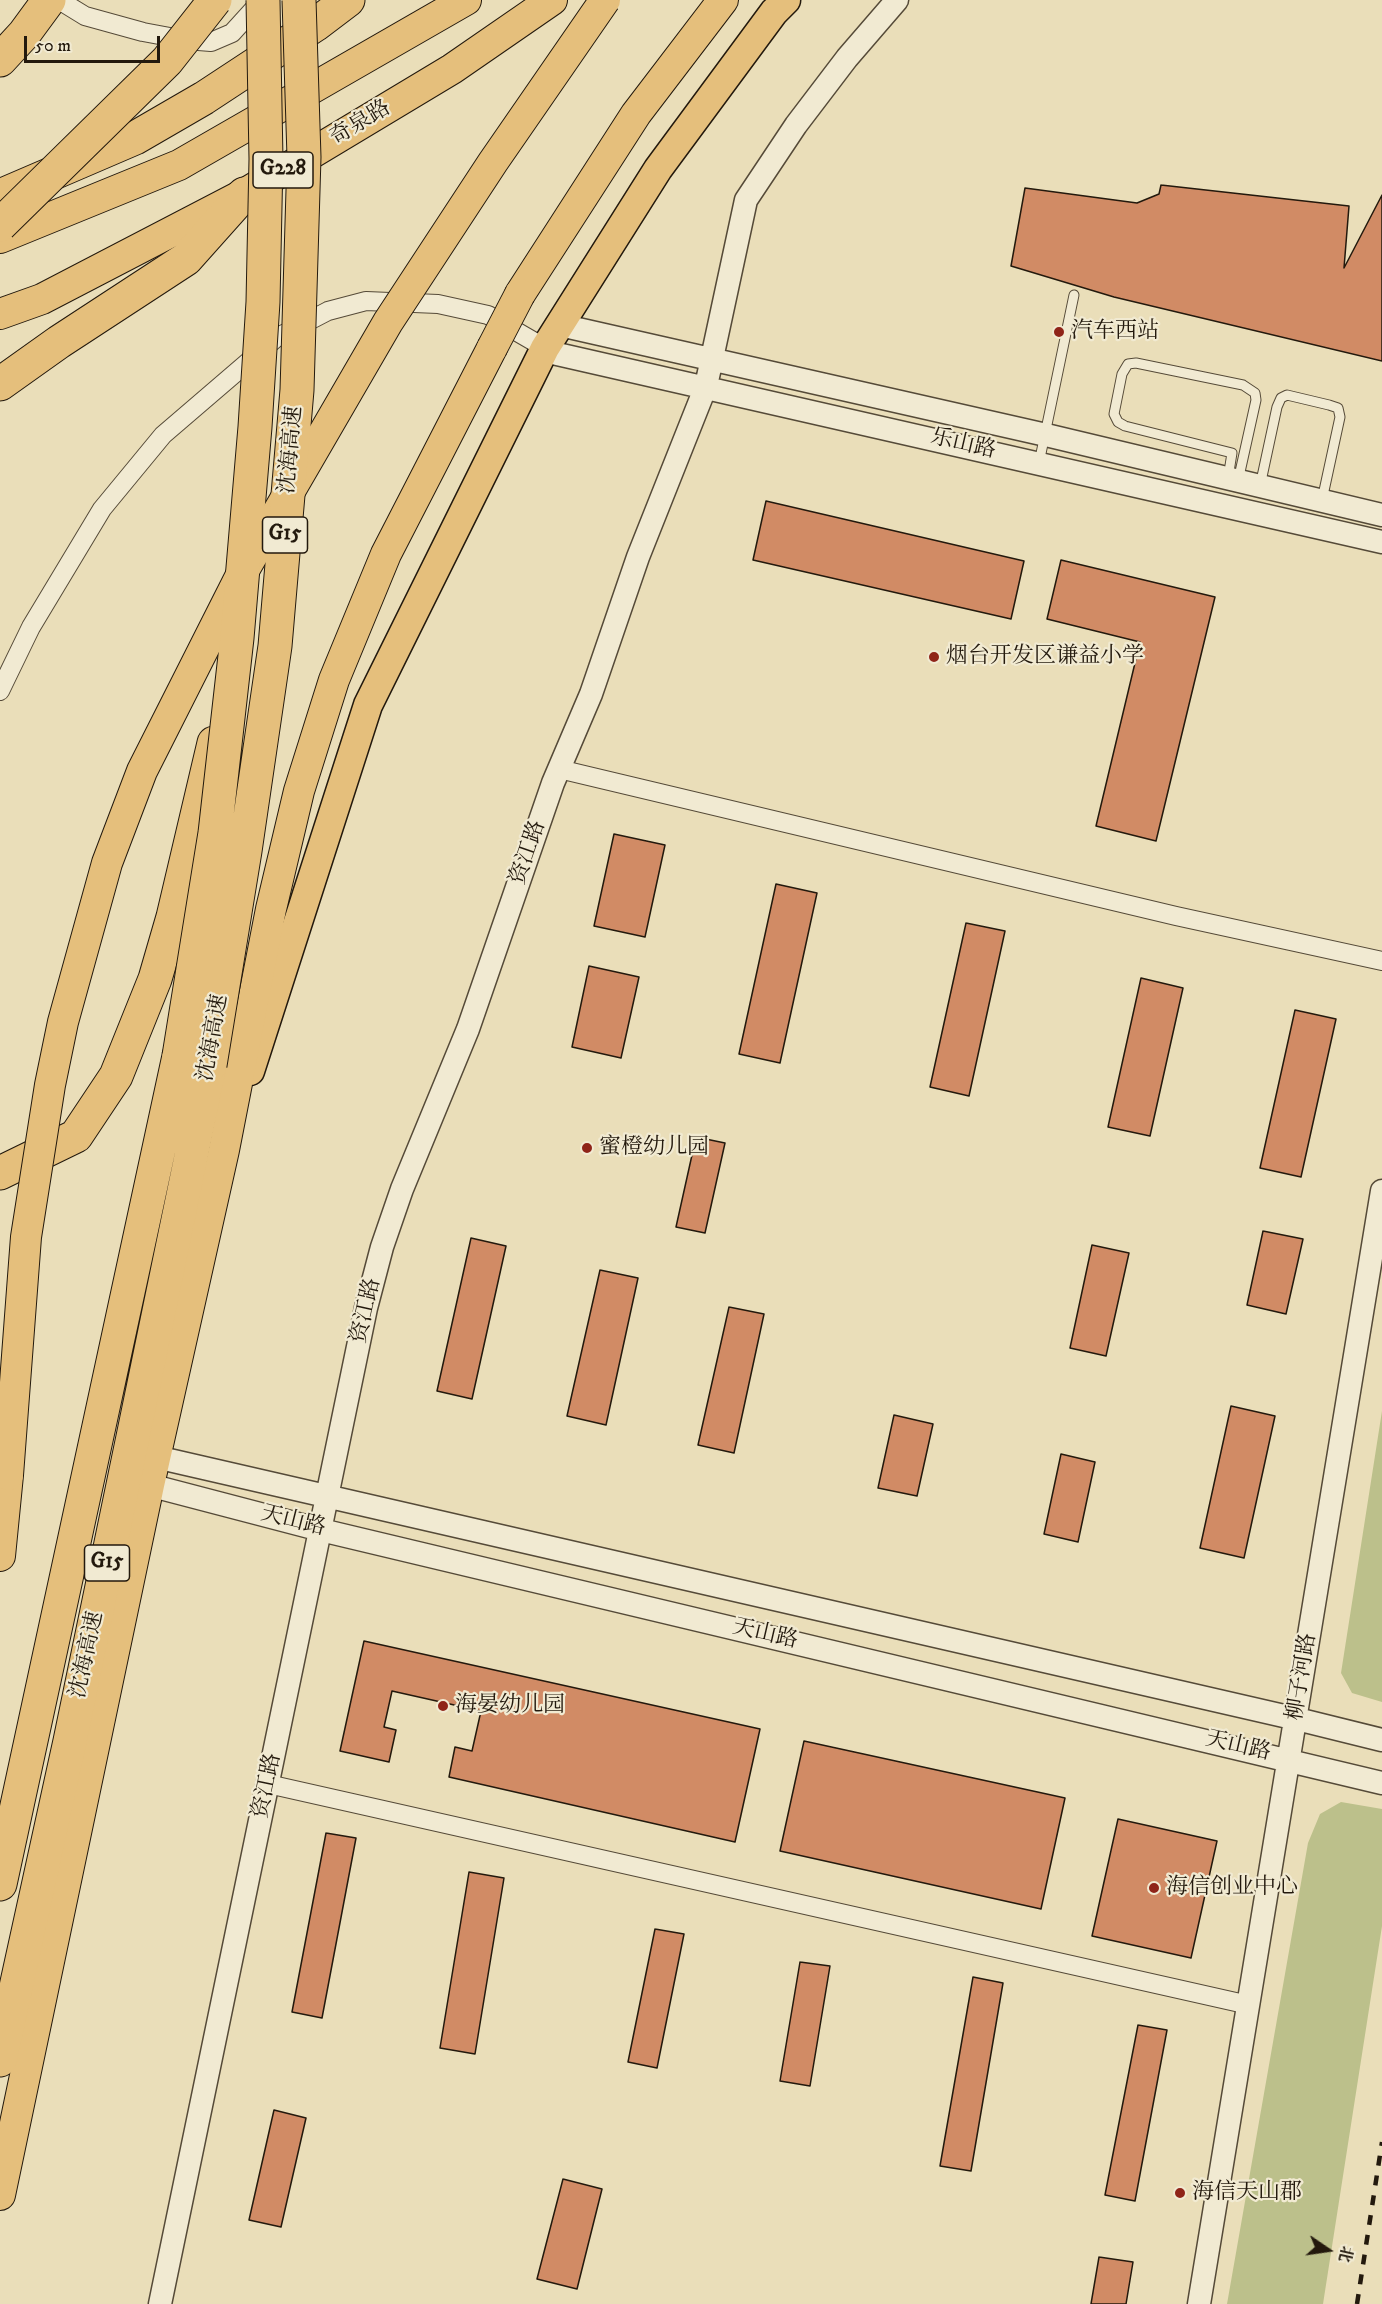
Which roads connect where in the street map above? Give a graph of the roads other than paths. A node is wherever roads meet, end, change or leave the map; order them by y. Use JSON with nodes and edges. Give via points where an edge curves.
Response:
{"nodes":[{"id":1,"x":48,"y":0,"type":"edge"},
{"id":2,"x":59,"y":0,"type":"edge"},
{"id":3,"x":215,"y":0,"type":"edge"},
{"id":4,"x":263,"y":0,"type":"edge"},
{"id":5,"x":299,"y":0,"type":"edge"},
{"id":6,"x":348,"y":0,"type":"edge"},
{"id":7,"x":466,"y":0,"type":"edge"},
{"id":8,"x":552,"y":0,"type":"edge"},
{"id":9,"x":606,"y":0,"type":"edge"},
{"id":10,"x":723,"y":0,"type":"edge"},
{"id":11,"x":786,"y":0,"type":"edge"},
{"id":12,"x":897,"y":0,"type":"edge"},
{"id":13,"x":0,"y":60,"type":"edge"},
{"id":14,"x":244,"y":194,"type":"junction"},
{"id":15,"x":0,"y":195,"type":"edge"},
{"id":16,"x":0,"y":225,"type":"edge"},
{"id":17,"x":0,"y":238,"type":"edge"},
{"id":18,"x":1074,"y":295,"type":"dead end"},
{"id":19,"x":0,"y":314,"type":"edge"},
{"id":20,"x":560,"y":325,"type":"junction"},
{"id":21,"x":544,"y":349,"type":"junction"},
{"id":22,"x":712,"y":358,"type":"junction"},
{"id":23,"x":0,"y":384,"type":"edge"},
{"id":24,"x":706,"y":386,"type":"junction"},
{"id":25,"x":1046,"y":435,"type":"junction"},
{"id":26,"x":1040,"y":463,"type":"junction"},
{"id":27,"x":1242,"y":481,"type":"junction"},
{"id":28,"x":1322,"y":500,"type":"junction"},
{"id":29,"x":1382,"y":515,"type":"edge"},
{"id":30,"x":1382,"y":542,"type":"edge"},
{"id":31,"x":237,"y":638,"type":"junction"},
{"id":32,"x":0,"y":691,"type":"edge"},
{"id":33,"x":559,"y":769,"type":"junction"},
{"id":34,"x":1382,"y":961,"type":"edge"},
{"id":35,"x":224,"y":1150,"type":"junction"},
{"id":36,"x":0,"y":1173,"type":"edge"},
{"id":37,"x":1382,"y":1191,"type":"edge"},
{"id":38,"x":156,"y":1456,"type":"junction"},
{"id":39,"x":149,"y":1485,"type":"junction"},
{"id":40,"x":329,"y":1496,"type":"junction"},
{"id":41,"x":321,"y":1530,"type":"junction"},
{"id":42,"x":0,"y":1556,"type":"edge"},
{"id":43,"x":1297,"y":1719,"type":"junction"},
{"id":44,"x":1382,"y":1740,"type":"edge"},
{"id":45,"x":1290,"y":1760,"type":"junction"},
{"id":46,"x":1382,"y":1783,"type":"edge"},
{"id":47,"x":268,"y":1784,"type":"junction"},
{"id":48,"x":0,"y":1884,"type":"edge"},
{"id":49,"x":1249,"y":2006,"type":"junction"},
{"id":50,"x":0,"y":2060,"type":"edge"},
{"id":51,"x":0,"y":2195,"type":"edge"},
{"id":52,"x":160,"y":2304,"type":"edge"},
{"id":53,"x":1199,"y":2304,"type":"edge"}],
"edges":[{"from":1,"to":13,"type":"highway"},
{"from":2,"to":4,"type":"street","via":[[85,16],[143,32],[211,42],[232,33]]},
{"from":3,"to":16,"type":"highway","bridge":true,"via":[[167,61]]},
{"from":4,"to":31,"type":"highway","name":"沈海高速","number":"G15","bridge":true,"via":[[266,159],[262,302]]},
{"from":5,"to":50,"type":"highway","name":"沈海高速","number":"G15","bridge":true,"via":[[304,157],[297,390],[275,646],[210,1065]]},
{"from":6,"to":15,"type":"highway","via":[[204,98],[135,138]]},
{"from":7,"to":17,"type":"highway","number":"G228","via":[[179,165]]},
{"from":8,"to":14,"type":"highway","name":"奇泉路","number":"G228","via":[[452,69]]},
{"from":9,"to":42,"type":"highway","bridge":true,"via":[[388,322],[240,577],[142,771],[107,863],[63,1022],[50,1085],[26,1237]]},
{"from":10,"to":35,"type":"highway","bridge":true,"via":[[636,114],[520,294],[386,554],[334,680],[299,791],[271,909]]},
{"from":11,"to":20,"type":"main road","via":[[658,169]]},
{"from":12,"to":22,"type":"street","name":"资江路","via":[[796,124],[746,200]]},
{"from":14,"to":19,"type":"highway","name":"奇泉路","number":"G228","via":[[42,299]]},
{"from":14,"to":23,"type":"highway","via":[[186,260]]},
{"from":18,"to":25,"type":"lane"},
{"from":20,"to":21,"type":"main road"},
{"from":20,"to":22,"type":"street","name":"乐山路"},
{"from":21,"to":24,"type":"street","name":"乐山路"},
{"from":21,"to":32,"type":"street","via":[[489,315],[426,303],[366,301],[328,311],[276,338],[163,435],[102,509],[31,627]]},
{"from":21,"to":35,"type":"main road","via":[[368,705]]},
{"from":22,"to":24,"type":"street","name":"资江路"},
{"from":22,"to":25,"type":"street","name":"乐山路"},
{"from":24,"to":26,"type":"street","name":"乐山路"},
{"from":24,"to":33,"type":"street","name":"资江路","via":[[638,557],[591,694]]},
{"from":25,"to":26,"type":"lane"},
{"from":25,"to":27,"type":"street","name":"乐山路"},
{"from":26,"to":30,"type":"street","name":"乐山路"},
{"from":27,"to":27,"type":"lane","via":[[1255,393],[1243,385],[1128,364],[1122,374],[1114,414],[1118,422],[1232,453]]},
{"from":27,"to":28,"type":"street","name":"乐山路"},
{"from":27,"to":28,"type":"lane","via":[[1281,398],[1287,395],[1338,408],[1340,417]]},
{"from":28,"to":29,"type":"street","name":"乐山路"},
{"from":31,"to":36,"type":"highway","bridge":true,"via":[[173,917],[155,979],[116,1076],[76,1136]]},
{"from":31,"to":48,"type":"highway","name":"沈海高速","number":"G15","bridge":true,"via":[[215,833],[179,1056]]},
{"from":33,"to":34,"type":"street"},
{"from":33,"to":40,"type":"street","name":"资江路","via":[[468,1029],[382,1247]]},
{"from":35,"to":38,"type":"highway"},
{"from":37,"to":43,"type":"street","name":"柳子河路"},
{"from":38,"to":39,"type":"highway"},
{"from":38,"to":40,"type":"street","name":"天山路"},
{"from":39,"to":41,"type":"street","name":"天山路"},
{"from":39,"to":51,"type":"highway"},
{"from":40,"to":41,"type":"street","name":"资江路"},
{"from":40,"to":43,"type":"street","name":"天山路"},
{"from":41,"to":45,"type":"street","name":"天山路"},
{"from":41,"to":47,"type":"street","name":"资江路"},
{"from":43,"to":44,"type":"street","name":"天山路"},
{"from":43,"to":45,"type":"street","name":"柳子河路"},
{"from":45,"to":46,"type":"street","name":"天山路"},
{"from":45,"to":49,"type":"street","name":"柳子河路"},
{"from":47,"to":49,"type":"street"},
{"from":47,"to":52,"type":"street","name":"资江路"},
{"from":49,"to":53,"type":"street","name":"柳子河路"}]}
